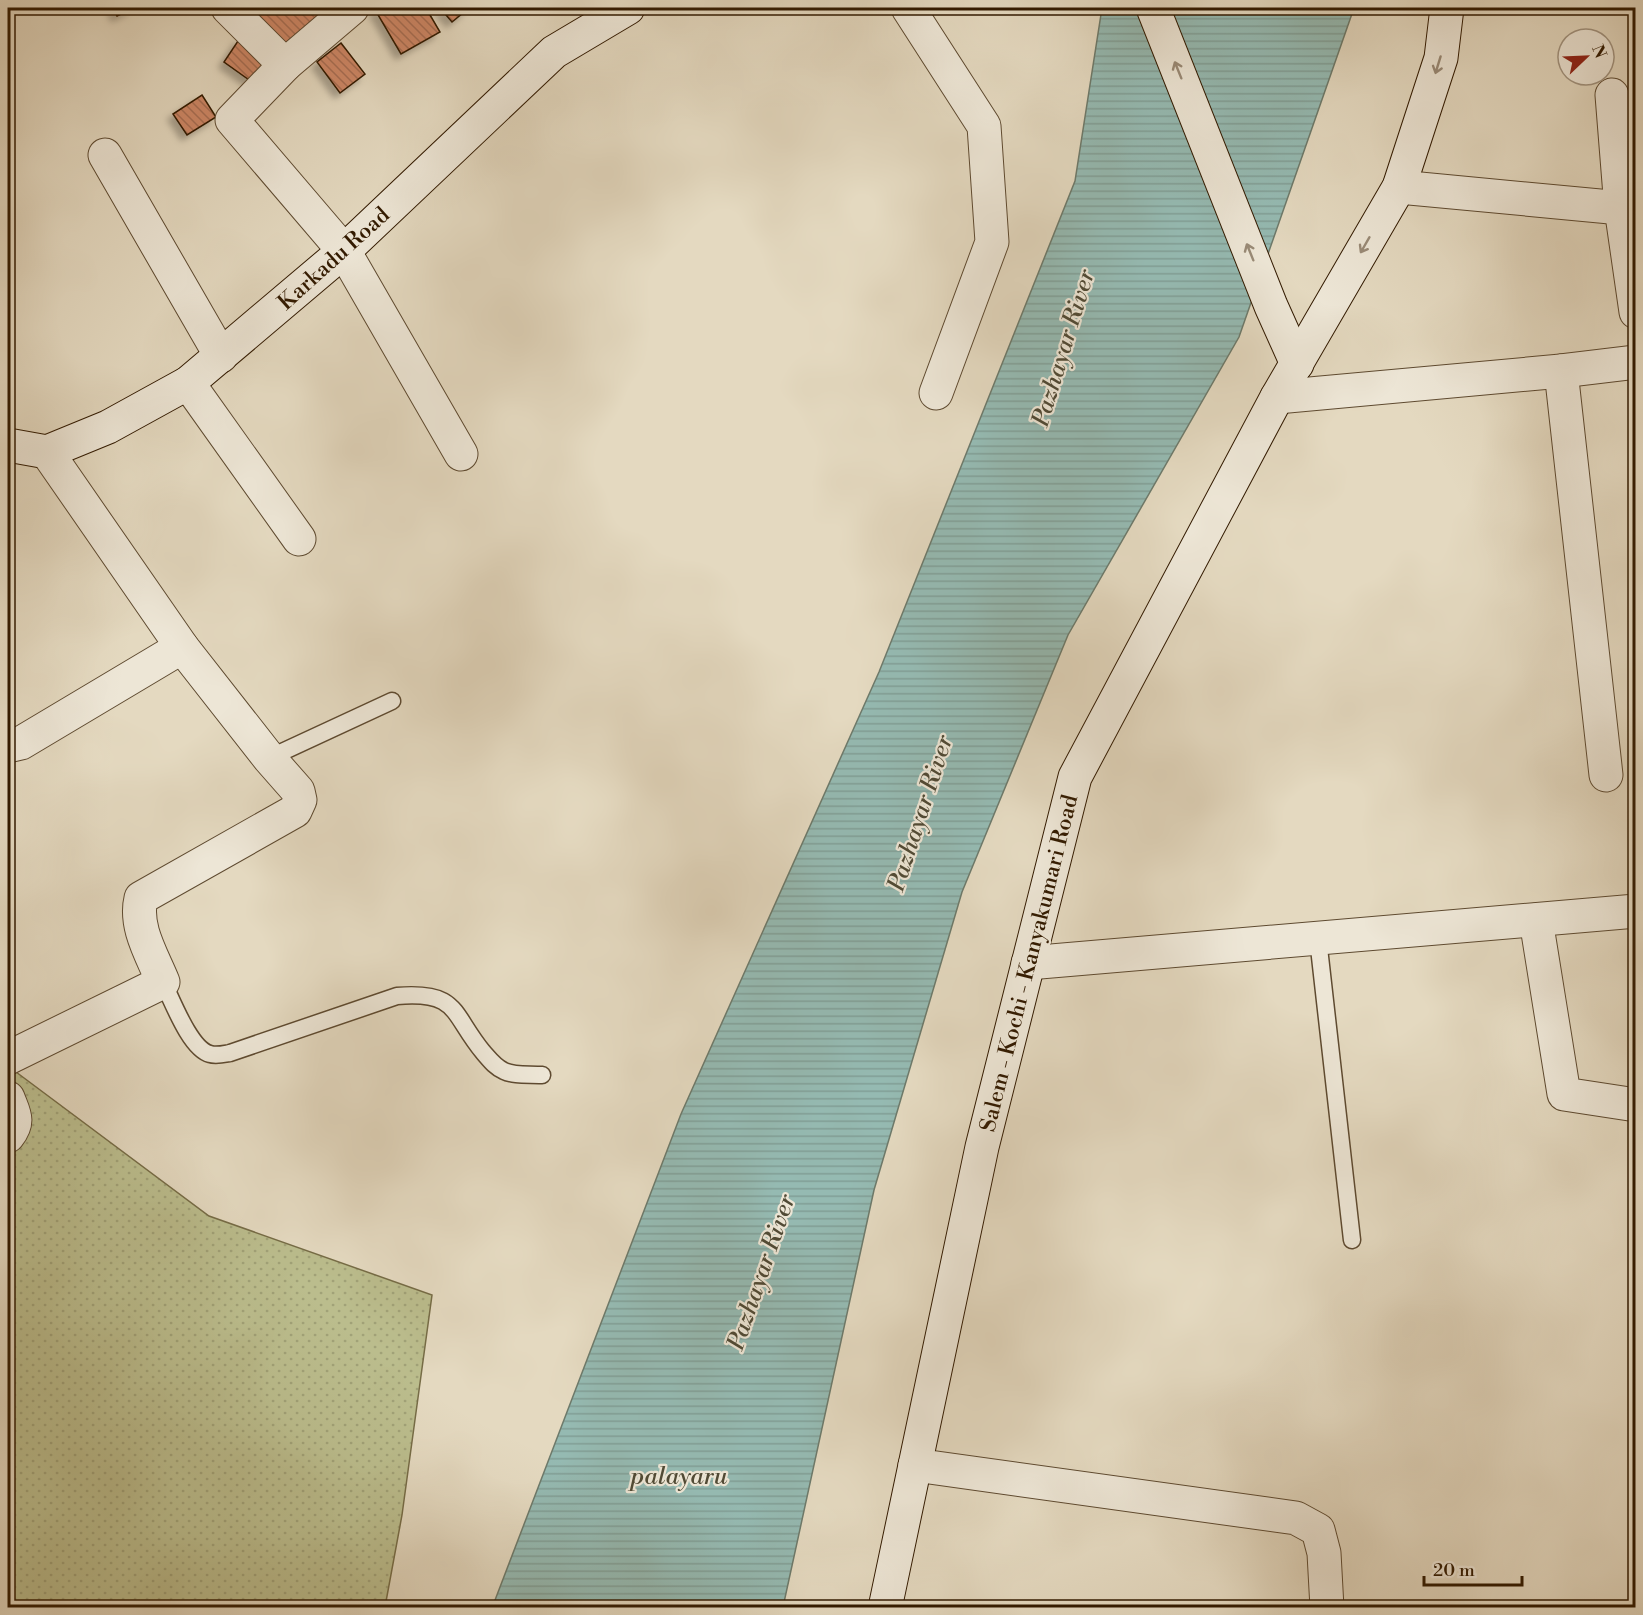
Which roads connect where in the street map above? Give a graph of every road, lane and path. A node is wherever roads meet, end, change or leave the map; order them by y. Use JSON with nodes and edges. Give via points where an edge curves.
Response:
{"nodes":[{"id":1,"x":228,"y":8,"type":"edge"},
{"id":2,"x":352,"y":8,"type":"edge"},
{"id":3,"x":628,"y":8,"type":"edge"},
{"id":4,"x":908,"y":8,"type":"edge"},
{"id":5,"x":1153,"y":8,"type":"edge"},
{"id":6,"x":1447,"y":8,"type":"edge"},
{"id":7,"x":285,"y":65,"type":"junction"},
{"id":8,"x":1612,"y":95,"type":"dead end"},
{"id":9,"x":105,"y":155,"type":"dead end"},
{"id":10,"x":1399,"y":187,"type":"junction"},
{"id":11,"x":1621,"y":208,"type":"junction"},
{"id":12,"x":344,"y":251,"type":"junction"},
{"id":13,"x":1635,"y":312,"type":"edge"},
{"id":14,"x":221,"y":356,"type":"junction"},
{"id":15,"x":1635,"y":362,"type":"edge"},
{"id":16,"x":1297,"y":364,"type":"junction"},
{"id":17,"x":1561,"y":371,"type":"junction"},
{"id":18,"x":188,"y":383,"type":"junction"},
{"id":19,"x":936,"y":393,"type":"dead end"},
{"id":20,"x":1277,"y":397,"type":"junction"},
{"id":21,"x":8,"y":445,"type":"edge"},
{"id":22,"x":47,"y":452,"type":"junction"},
{"id":23,"x":461,"y":454,"type":"dead end"},
{"id":24,"x":299,"y":539,"type":"dead end"},
{"id":25,"x":182,"y":647,"type":"junction"},
{"id":26,"x":392,"y":701,"type":"dead end"},
{"id":27,"x":8,"y":747,"type":"edge"},
{"id":28,"x":269,"y":758,"type":"junction"},
{"id":29,"x":1606,"y":775,"type":"dead end"},
{"id":30,"x":1635,"y":911,"type":"edge"},
{"id":31,"x":1536,"y":920,"type":"junction"},
{"id":32,"x":1318,"y":939,"type":"junction"},
{"id":33,"x":1028,"y":963,"type":"junction"},
{"id":34,"x":163,"y":982,"type":"junction"},
{"id":35,"x":8,"y":1058,"type":"edge"},
{"id":36,"x":542,"y":1075,"type":"dead end"},
{"id":37,"x":8,"y":1098,"type":"edge"},
{"id":38,"x":1635,"y":1105,"type":"edge"},
{"id":39,"x":8,"y":1136,"type":"edge"},
{"id":40,"x":1352,"y":1240,"type":"dead end"},
{"id":41,"x":915,"y":1465,"type":"junction"},
{"id":42,"x":885,"y":1608,"type":"edge"},
{"id":43,"x":1327,"y":1608,"type":"edge"}],
"edges":[{"from":1,"to":7,"type":"street"},
{"from":2,"to":7,"type":"street"},
{"from":3,"to":12,"type":"street","name":"Karkadu Road","via":[[554,52]]},
{"from":4,"to":19,"type":"street","via":[[984,126],[992,230],[992,242]]},
{"from":16,"to":5,"type":"street","one_way":true},
{"from":6,"to":10,"type":"street","name":"Salem - Kochi - Kanyakumari Road","one_way":true,"via":[[1441,58]]},
{"from":7,"to":12,"type":"street","via":[[232,120]]},
{"from":8,"to":11,"type":"street"},
{"from":9,"to":14,"type":"street"},
{"from":10,"to":11,"type":"street"},
{"from":10,"to":16,"type":"street","name":"Salem - Kochi - Kanyakumari Road","one_way":true},
{"from":11,"to":13,"type":"street"},
{"from":12,"to":14,"type":"street","name":"Karkadu Road"},
{"from":12,"to":23,"type":"street"},
{"from":14,"to":18,"type":"street","name":"Karkadu Road"},
{"from":15,"to":17,"type":"street"},
{"from":16,"to":20,"type":"street","name":"Salem - Kochi - Kanyakumari Road"},
{"from":17,"to":20,"type":"street"},
{"from":17,"to":29,"type":"street"},
{"from":18,"to":22,"type":"street","name":"Karkadu Road","via":[[108,426]]},
{"from":18,"to":24,"type":"street"},
{"from":20,"to":33,"type":"street","name":"Salem - Kochi - Kanyakumari Road","via":[[1075,777]]},
{"from":21,"to":22,"type":"street"},
{"from":22,"to":25,"type":"street"},
{"from":25,"to":27,"type":"street","via":[[21,743]]},
{"from":25,"to":28,"type":"street"},
{"from":26,"to":28,"type":"lane"},
{"from":28,"to":34,"type":"street","via":[[298,790],[300,800],[295,811],[141,898],[141,931]]},
{"from":30,"to":31,"type":"street"},
{"from":31,"to":32,"type":"street"},
{"from":31,"to":38,"type":"street","via":[[1564,1094]]},
{"from":32,"to":33,"type":"street"},
{"from":32,"to":40,"type":"lane"},
{"from":33,"to":41,"type":"street","name":"Salem - Kochi - Kanyakumari Road","via":[[982,1147]]},
{"from":34,"to":35,"type":"street"},
{"from":34,"to":36,"type":"lane","via":[[193,1040],[212,1055],[230,1053],[397,996],[413,995],[438,998],[456,1010],[494,1065],[507,1072]]},
{"from":37,"to":39,"type":"street","via":[[15,1116],[14,1128]]},
{"from":41,"to":42,"type":"street","name":"Salem - Kochi - Kanyakumari Road"},
{"from":41,"to":43,"type":"street","via":[[1296,1518],[1317,1530],[1324,1553]]}]}
